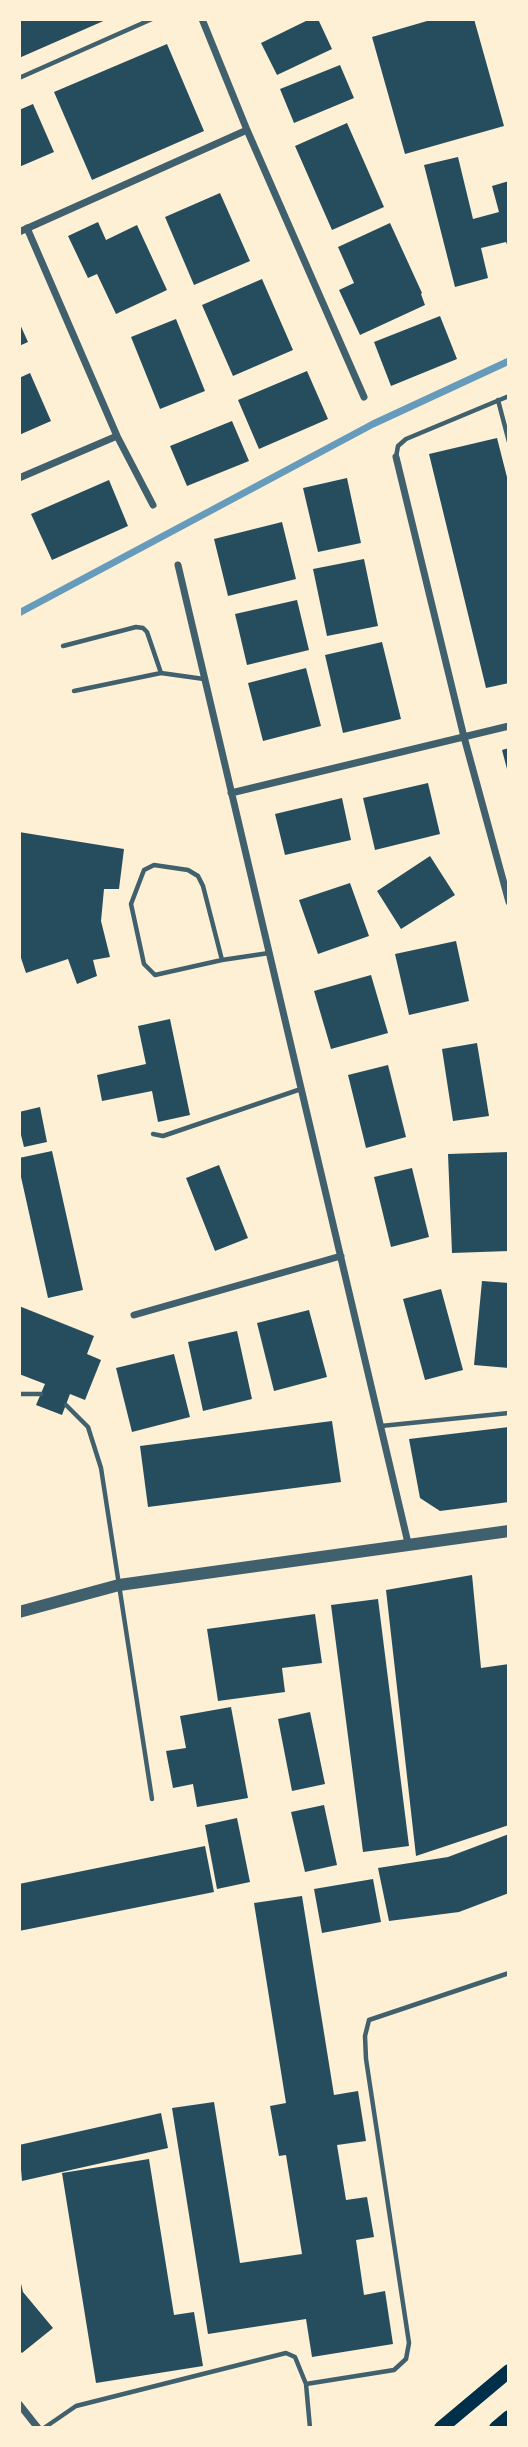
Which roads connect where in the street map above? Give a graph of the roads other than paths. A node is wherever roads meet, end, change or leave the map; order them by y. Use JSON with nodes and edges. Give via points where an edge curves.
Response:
{"nodes":[{"id":1,"x":152,"y":19,"type":"edge"},
{"id":2,"x":202,"y":19,"type":"edge"},
{"id":3,"x":19,"y":78,"type":"edge"},
{"id":4,"x":247,"y":130,"type":"junction"},
{"id":5,"x":23,"y":230,"type":"edge"},
{"id":6,"x":509,"y":396,"type":"edge"},
{"id":7,"x":364,"y":397,"type":"dead end"},
{"id":8,"x":498,"y":400,"type":"junction"},
{"id":9,"x":117,"y":436,"type":"junction"},
{"id":10,"x":509,"y":442,"type":"edge"},
{"id":11,"x":396,"y":457,"type":"joint"},
{"id":12,"x":19,"y":478,"type":"edge"},
{"id":13,"x":153,"y":505,"type":"dead end"},
{"id":14,"x":178,"y":565,"type":"dead end"},
{"id":15,"x":63,"y":646,"type":"dead end"},
{"id":16,"x":161,"y":673,"type":"junction"},
{"id":17,"x":205,"y":679,"type":"junction"},
{"id":18,"x":74,"y":691,"type":"dead end"},
{"id":19,"x":509,"y":726,"type":"edge"},
{"id":20,"x":464,"y":737,"type":"junction"},
{"id":21,"x":231,"y":793,"type":"junction"},
{"id":22,"x":509,"y":902,"type":"edge"},
{"id":23,"x":270,"y":953,"type":"junction"},
{"id":24,"x":222,"y":960,"type":"junction"},
{"id":25,"x":302,"y":1088,"type":"junction"},
{"id":26,"x":152,"y":1134,"type":"dead end"},
{"id":27,"x":341,"y":1256,"type":"junction"},
{"id":28,"x":134,"y":1315,"type":"dead end"},
{"id":29,"x":19,"y":1394,"type":"edge"},
{"id":30,"x":41,"y":1394,"type":"dead end"},
{"id":31,"x":66,"y":1405,"type":"dead end"},
{"id":32,"x":509,"y":1413,"type":"edge"},
{"id":33,"x":381,"y":1426,"type":"junction"},
{"id":34,"x":509,"y":1531,"type":"edge"},
{"id":35,"x":408,"y":1544,"type":"junction"},
{"id":36,"x":118,"y":1585,"type":"junction"},
{"id":37,"x":19,"y":1612,"type":"edge"},
{"id":38,"x":152,"y":1800,"type":"dead end"},
{"id":39,"x":509,"y":1973,"type":"edge"},
{"id":40,"x":509,"y":2371,"type":"edge"},
{"id":41,"x":306,"y":2384,"type":"junction"},
{"id":42,"x":19,"y":2404,"type":"edge"},
{"id":43,"x":22,"y":2415,"type":"edge"},
{"id":44,"x":509,"y":2417,"type":"edge"},
{"id":45,"x":38,"y":2428,"type":"edge"},
{"id":46,"x":44,"y":2428,"type":"edge"},
{"id":47,"x":310,"y":2428,"type":"edge"},
{"id":48,"x":441,"y":2428,"type":"edge"},
{"id":49,"x":496,"y":2428,"type":"edge"}],
"edges":[{"from":1,"to":3,"type":"lane"},
{"from":2,"to":4,"type":"street"},
{"from":4,"to":5,"type":"street"},
{"from":4,"to":7,"type":"street"},
{"from":5,"to":9,"type":"street"},
{"from":6,"to":8,"type":"lane"},
{"from":8,"to":10,"type":"lane"},
{"from":8,"to":11,"type":"lane","via":[[406,439],[398,446]]},
{"from":9,"to":12,"type":"street"},
{"from":9,"to":13,"type":"street"},
{"from":11,"to":20,"type":"street"},
{"from":14,"to":17,"type":"street"},
{"from":15,"to":16,"type":"lane","via":[[143,628]]},
{"from":16,"to":17,"type":"lane"},
{"from":16,"to":18,"type":"lane"},
{"from":17,"to":21,"type":"street"},
{"from":19,"to":20,"type":"street"},
{"from":20,"to":21,"type":"street"},
{"from":20,"to":22,"type":"street"},
{"from":21,"to":23,"type":"street"},
{"from":23,"to":24,"type":"lane"},
{"from":23,"to":25,"type":"street"},
{"from":24,"to":24,"type":"lane","via":[[155,975],[149,971],[131,904],[144,870],[154,865],[198,876]]},
{"from":25,"to":26,"type":"lane","via":[[163,1136]]},
{"from":25,"to":27,"type":"street"},
{"from":27,"to":28,"type":"street"},
{"from":27,"to":33,"type":"street"},
{"from":29,"to":30,"type":"lane"},
{"from":31,"to":36,"type":"lane","via":[[88,1427],[101,1468]]},
{"from":32,"to":33,"type":"lane"},
{"from":33,"to":35,"type":"street"},
{"from":34,"to":35,"type":"street"},
{"from":35,"to":36,"type":"street"},
{"from":36,"to":37,"type":"street"},
{"from":36,"to":38,"type":"lane"},
{"from":39,"to":41,"type":"lane","via":[[369,2020],[366,2059],[408,2351],[394,2370]]},
{"from":40,"to":48,"type":"main road"},
{"from":41,"to":46,"type":"lane","via":[[295,2357],[286,2353],[76,2406]]},
{"from":41,"to":47,"type":"lane"},
{"from":42,"to":43,"type":"street"},
{"from":43,"to":45,"type":"street"},
{"from":44,"to":49,"type":"main road"}]}
